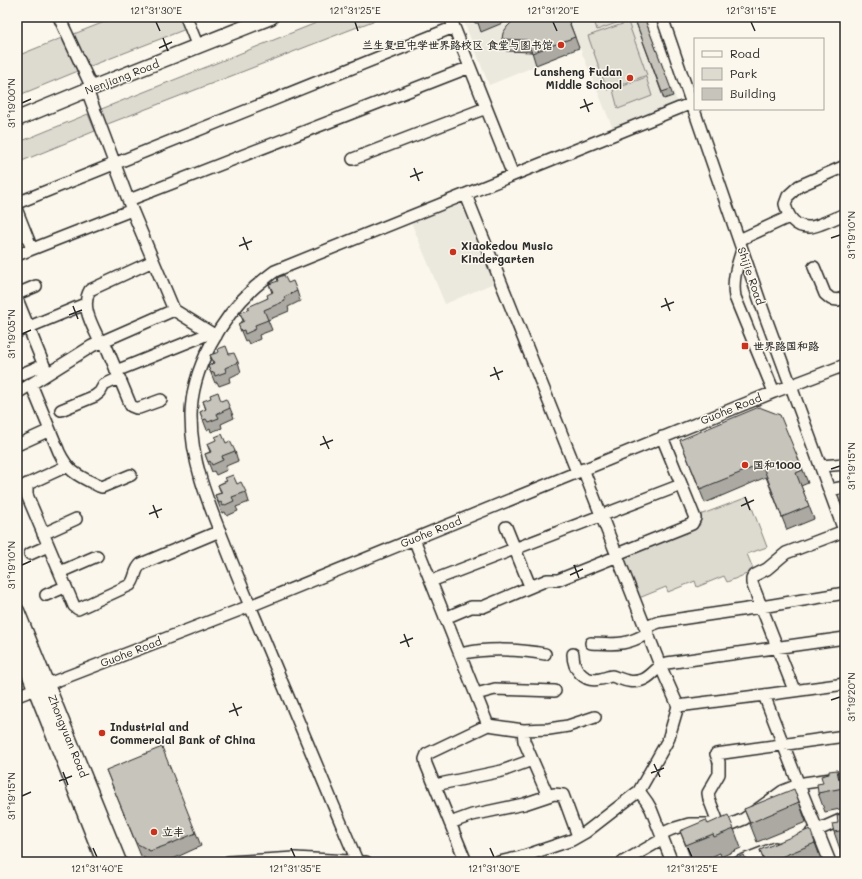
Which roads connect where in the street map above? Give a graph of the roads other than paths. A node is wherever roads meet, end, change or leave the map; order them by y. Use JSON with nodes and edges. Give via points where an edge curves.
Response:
{"nodes":[{"id":1,"x":59,"y":17,"type":"edge"},
{"id":2,"x":186,"y":17,"type":"edge"},
{"id":3,"x":271,"y":17,"type":"edge"},
{"id":4,"x":450,"y":17,"type":"edge"},
{"id":5,"x":662,"y":17,"type":"edge"},
{"id":6,"x":454,"y":28,"type":"junction"},
{"id":7,"x":198,"y":47,"type":"junction"},
{"id":8,"x":470,"y":67,"type":"junction"},
{"id":9,"x":89,"y":89,"type":"junction"},
{"id":10,"x":692,"y":103,"type":"junction"},
{"id":11,"x":486,"y":108,"type":"junction"},
{"id":12,"x":694,"y":109,"type":"edge"},
{"id":13,"x":694,"y":110,"type":"edge"},
{"id":14,"x":17,"y":119,"type":"edge"},
{"id":15,"x":353,"y":159,"type":"dead end"},
{"id":16,"x":115,"y":163,"type":"junction"},
{"id":17,"x":845,"y":166,"type":"edge"},
{"id":18,"x":513,"y":175,"type":"junction"},
{"id":19,"x":466,"y":195,"type":"junction"},
{"id":20,"x":17,"y":203,"type":"edge"},
{"id":21,"x":130,"y":205,"type":"junction"},
{"id":22,"x":17,"y":211,"type":"edge"},
{"id":23,"x":845,"y":214,"type":"edge"},
{"id":24,"x":789,"y":217,"type":"junction"},
{"id":25,"x":740,"y":245,"type":"junction"},
{"id":26,"x":32,"y":249,"type":"junction"},
{"id":27,"x":17,"y":255,"type":"edge"},
{"id":28,"x":153,"y":261,"type":"junction"},
{"id":29,"x":814,"y":267,"type":"dead end"},
{"id":30,"x":36,"y":286,"type":"dead end"},
{"id":31,"x":17,"y":294,"type":"edge"},
{"id":32,"x":845,"y":297,"type":"edge"},
{"id":33,"x":17,"y":299,"type":"edge"},
{"id":34,"x":85,"y":304,"type":"junction"},
{"id":35,"x":174,"y":310,"type":"junction"},
{"id":36,"x":28,"y":327,"type":"junction"},
{"id":37,"x":17,"y":332,"type":"edge"},
{"id":38,"x":212,"y":333,"type":"junction"},
{"id":39,"x":102,"y":341,"type":"junction"},
{"id":40,"x":845,"y":365,"type":"edge"},
{"id":41,"x":45,"y":369,"type":"junction"},
{"id":42,"x":118,"y":374,"type":"junction"},
{"id":43,"x":17,"y":376,"type":"edge"},
{"id":44,"x":31,"y":384,"type":"junction"},
{"id":45,"x":791,"y":385,"type":"junction"},
{"id":46,"x":774,"y":392,"type":"junction"},
{"id":47,"x":17,"y":393,"type":"edge"},
{"id":48,"x":161,"y":400,"type":"dead end"},
{"id":49,"x":61,"y":410,"type":"dead end"},
{"id":50,"x":50,"y":430,"type":"junction"},
{"id":51,"x":662,"y":437,"type":"junction"},
{"id":52,"x":17,"y":445,"type":"edge"},
{"id":53,"x":845,"y":464,"type":"edge"},
{"id":54,"x":67,"y":466,"type":"junction"},
{"id":55,"x":821,"y":466,"type":"junction"},
{"id":56,"x":580,"y":471,"type":"junction"},
{"id":57,"x":131,"y":475,"type":"dead end"},
{"id":58,"x":681,"y":485,"type":"junction"},
{"id":59,"x":22,"y":487,"type":"edge"},
{"id":60,"x":845,"y":487,"type":"edge"},
{"id":61,"x":829,"y":490,"type":"junction"},
{"id":62,"x":602,"y":516,"type":"junction"},
{"id":63,"x":76,"y":519,"type":"dead end"},
{"id":64,"x":506,"y":527,"type":"dead end"},
{"id":65,"x":220,"y":531,"type":"junction"},
{"id":66,"x":845,"y":532,"type":"edge"},
{"id":67,"x":43,"y":534,"type":"junction"},
{"id":68,"x":414,"y":539,"type":"junction"},
{"id":69,"x":48,"y":546,"type":"junction"},
{"id":70,"x":515,"y":549,"type":"junction"},
{"id":71,"x":30,"y":554,"type":"dead end"},
{"id":72,"x":618,"y":555,"type":"junction"},
{"id":73,"x":97,"y":556,"type":"dead end"},
{"id":74,"x":60,"y":572,"type":"junction"},
{"id":75,"x":431,"y":581,"type":"junction"},
{"id":76,"x":530,"y":586,"type":"junction"},
{"id":77,"x":65,"y":587,"type":"junction"},
{"id":78,"x":845,"y":593,"type":"edge"},
{"id":79,"x":46,"y":594,"type":"dead end"},
{"id":80,"x":250,"y":606,"type":"junction"},
{"id":81,"x":761,"y":608,"type":"junction"},
{"id":82,"x":17,"y":611,"type":"edge"},
{"id":83,"x":445,"y":618,"type":"junction"},
{"id":84,"x":647,"y":630,"type":"junction"},
{"id":85,"x":845,"y":638,"type":"edge"},
{"id":86,"x":17,"y":642,"type":"edge"},
{"id":87,"x":591,"y":643,"type":"dead end"},
{"id":88,"x":777,"y":649,"type":"junction"},
{"id":89,"x":460,"y":654,"type":"junction"},
{"id":90,"x":545,"y":654,"type":"dead end"},
{"id":91,"x":573,"y":654,"type":"dead end"},
{"id":92,"x":660,"y":665,"type":"junction"},
{"id":93,"x":845,"y":684,"type":"edge"},
{"id":94,"x":42,"y":686,"type":"junction"},
{"id":95,"x":794,"y":690,"type":"junction"},
{"id":96,"x":555,"y":691,"type":"dead end"},
{"id":97,"x":476,"y":694,"type":"junction"},
{"id":98,"x":17,"y":696,"type":"edge"},
{"id":99,"x":764,"y":696,"type":"junction"},
{"id":100,"x":678,"y":706,"type":"junction"},
{"id":101,"x":595,"y":717,"type":"dead end"},
{"id":102,"x":488,"y":725,"type":"junction"},
{"id":103,"x":523,"y":730,"type":"junction"},
{"id":104,"x":845,"y":736,"type":"edge"},
{"id":105,"x":783,"y":744,"type":"junction"},
{"id":106,"x":532,"y":760,"type":"junction"},
{"id":107,"x":845,"y":777,"type":"edge"},
{"id":108,"x":435,"y":785,"type":"junction"},
{"id":109,"x":798,"y":785,"type":"junction"},
{"id":110,"x":638,"y":791,"type":"junction"},
{"id":111,"x":548,"y":796,"type":"junction"},
{"id":112,"x":845,"y":818,"type":"edge"},
{"id":113,"x":450,"y":823,"type":"junction"},
{"id":114,"x":719,"y":825,"type":"junction"},
{"id":115,"x":818,"y":830,"type":"junction"},
{"id":116,"x":578,"y":836,"type":"junction"},
{"id":117,"x":662,"y":837,"type":"junction"},
{"id":118,"x":799,"y":838,"type":"edge"},
{"id":119,"x":786,"y":844,"type":"edge"},
{"id":120,"x":254,"y":861,"type":"edge"},
{"id":121,"x":301,"y":861,"type":"edge"},
{"id":122,"x":104,"y":862,"type":"edge"},
{"id":123,"x":119,"y":862,"type":"edge"},
{"id":124,"x":228,"y":862,"type":"edge"},
{"id":125,"x":362,"y":862,"type":"edge"},
{"id":126,"x":466,"y":862,"type":"edge"},
{"id":127,"x":499,"y":862,"type":"edge"},
{"id":128,"x":623,"y":862,"type":"edge"},
{"id":129,"x":672,"y":862,"type":"edge"},
{"id":130,"x":739,"y":862,"type":"edge"},
{"id":131,"x":830,"y":862,"type":"edge"}],
"edges":[{"from":1,"to":9,"type":"street"},
{"from":2,"to":7,"type":"street"},
{"from":3,"to":7,"type":"main road","name":"Nenjiang Road"},
{"from":4,"to":6,"type":"street"},
{"from":5,"to":10,"type":"street","name":"Shijie Road"},
{"from":6,"to":8,"type":"street"},
{"from":6,"to":16,"type":"street"},
{"from":7,"to":9,"type":"main road","name":"Nenjiang Road"},
{"from":8,"to":11,"type":"street"},
{"from":8,"to":21,"type":"street"},
{"from":9,"to":14,"type":"main road","name":"Nenjiang Road"},
{"from":9,"to":16,"type":"street"},
{"from":10,"to":12,"type":"street","name":"Shijie Road"},
{"from":10,"to":18,"type":"street"},
{"from":11,"to":15,"type":"street"},
{"from":11,"to":18,"type":"street"},
{"from":13,"to":25,"type":"street","name":"Shijie Road"},
{"from":16,"to":20,"type":"street"},
{"from":16,"to":21,"type":"street"},
{"from":17,"to":24,"type":"street","via":[[799,186],[788,196],[784,204]]},
{"from":18,"to":19,"type":"street"},
{"from":19,"to":38,"type":"street","via":[[275,271],[254,288]]},
{"from":19,"to":56,"type":"street"},
{"from":21,"to":26,"type":"street"},
{"from":21,"to":28,"type":"street"},
{"from":22,"to":26,"type":"street"},
{"from":23,"to":24,"type":"street","via":[[811,227],[795,223]]},
{"from":24,"to":25,"type":"street"},
{"from":25,"to":45,"type":"street","name":"Shijie Road"},
{"from":25,"to":46,"type":"street","via":[[733,286],[735,297]]},
{"from":26,"to":27,"type":"street"},
{"from":28,"to":34,"type":"street","via":[[92,288]]},
{"from":28,"to":35,"type":"street"},
{"from":29,"to":32,"type":"street","via":[[825,294],[831,300]]},
{"from":30,"to":31,"type":"street"},
{"from":33,"to":36,"type":"street"},
{"from":34,"to":36,"type":"street"},
{"from":34,"to":39,"type":"street"},
{"from":35,"to":38,"type":"street"},
{"from":35,"to":39,"type":"street"},
{"from":36,"to":37,"type":"street"},
{"from":36,"to":41,"type":"street"},
{"from":38,"to":42,"type":"street"},
{"from":38,"to":65,"type":"street","via":[[194,389],[191,416],[193,451],[205,495]]},
{"from":39,"to":41,"type":"street"},
{"from":39,"to":42,"type":"street"},
{"from":40,"to":45,"type":"street","name":"Guohe Road"},
{"from":41,"to":43,"type":"street"},
{"from":41,"to":44,"type":"street"},
{"from":42,"to":48,"type":"street","via":[[133,408]]},
{"from":42,"to":49,"type":"street","via":[[95,396]]},
{"from":44,"to":47,"type":"street"},
{"from":44,"to":50,"type":"street"},
{"from":45,"to":46,"type":"street","name":"Guohe Road"},
{"from":45,"to":55,"type":"street","name":"Shijie Road"},
{"from":46,"to":51,"type":"street","name":"Guohe Road"},
{"from":50,"to":52,"type":"street"},
{"from":50,"to":54,"type":"street"},
{"from":51,"to":56,"type":"street","name":"Guohe Road"},
{"from":51,"to":58,"type":"street"},
{"from":53,"to":55,"type":"street"},
{"from":54,"to":57,"type":"street","via":[[74,473],[102,487]]},
{"from":54,"to":59,"type":"street"},
{"from":55,"to":61,"type":"street","name":"Shijie Road"},
{"from":56,"to":62,"type":"street"},
{"from":56,"to":68,"type":"street","name":"Guohe Road"},
{"from":58,"to":62,"type":"street"},
{"from":58,"to":72,"type":"street","via":[[695,518],[692,524]]},
{"from":59,"to":67,"type":"street"},
{"from":60,"to":61,"type":"street"},
{"from":61,"to":66,"type":"street","name":"Shijie Road"},
{"from":62,"to":70,"type":"street"},
{"from":62,"to":72,"type":"street"},
{"from":63,"to":67,"type":"street"},
{"from":64,"to":70,"type":"street"},
{"from":65,"to":77,"type":"street","via":[[141,564],[136,569],[130,585],[78,609]]},
{"from":65,"to":80,"type":"street"},
{"from":66,"to":81,"type":"street","via":[[786,553],[767,569],[755,575],[752,583]]},
{"from":67,"to":69,"type":"street"},
{"from":68,"to":75,"type":"street"},
{"from":68,"to":80,"type":"street","name":"Guohe Road"},
{"from":69,"to":71,"type":"street"},
{"from":69,"to":74,"type":"street"},
{"from":70,"to":75,"type":"street"},
{"from":70,"to":76,"type":"street"},
{"from":72,"to":76,"type":"street","via":[[558,580],[547,580]]},
{"from":72,"to":84,"type":"street"},
{"from":73,"to":74,"type":"street"},
{"from":74,"to":77,"type":"street"},
{"from":75,"to":83,"type":"street"},
{"from":76,"to":83,"type":"street","via":[[483,607],[472,607]]},
{"from":77,"to":79,"type":"street"},
{"from":78,"to":81,"type":"street"},
{"from":80,"to":94,"type":"street","name":"Guohe Road"},
{"from":80,"to":125,"type":"street"},
{"from":81,"to":84,"type":"street","via":[[659,622]]},
{"from":81,"to":88,"type":"street"},
{"from":82,"to":94,"type":"main road","name":"Zhongyuan Road"},
{"from":83,"to":89,"type":"street"},
{"from":84,"to":87,"type":"street","via":[[629,643]]},
{"from":84,"to":92,"type":"street"},
{"from":85,"to":88,"type":"street"},
{"from":86,"to":94,"type":"main road","name":"Zhongyuan Road"},
{"from":88,"to":92,"type":"street"},
{"from":88,"to":95,"type":"street"},
{"from":89,"to":90,"type":"street","via":[[488,650]]},
{"from":89,"to":97,"type":"street"},
{"from":91,"to":92,"type":"street","via":[[576,669],[592,680],[612,676],[637,681],[648,677]]},
{"from":92,"to":100,"type":"street"},
{"from":93,"to":95,"type":"street"},
{"from":94,"to":98,"type":"street","name":"Guohe Road"},
{"from":94,"to":122,"type":"main road","name":"Zhongyuan Road"},
{"from":94,"to":123,"type":"main road","name":"Zhongyuan Road"},
{"from":95,"to":99,"type":"street"},
{"from":96,"to":97,"type":"street","via":[[495,689]]},
{"from":97,"to":102,"type":"street"},
{"from":99,"to":100,"type":"street"},
{"from":99,"to":105,"type":"street"},
{"from":100,"to":110,"type":"street","via":[[668,740]]},
{"from":101,"to":103,"type":"street","via":[[568,726]]},
{"from":102,"to":103,"type":"street"},
{"from":102,"to":108,"type":"street","via":[[427,754],[426,764]]},
{"from":103,"to":106,"type":"street","via":[[524,741]]},
{"from":104,"to":105,"type":"street"},
{"from":105,"to":109,"type":"street"},
{"from":105,"to":114,"type":"street","via":[[716,754],[719,774],[708,793]]},
{"from":106,"to":108,"type":"street","via":[[502,771]]},
{"from":106,"to":111,"type":"street"},
{"from":107,"to":109,"type":"street"},
{"from":108,"to":113,"type":"street"},
{"from":109,"to":114,"type":"street","via":[[783,791],[744,819],[732,824]]},
{"from":109,"to":115,"type":"street"},
{"from":110,"to":116,"type":"street"},
{"from":110,"to":117,"type":"street","via":[[647,802]]},
{"from":111,"to":113,"type":"street"},
{"from":111,"to":116,"type":"street","via":[[563,795]]},
{"from":112,"to":115,"type":"street"},
{"from":113,"to":126,"type":"street"},
{"from":114,"to":117,"type":"street","via":[[689,824],[672,829]]},
{"from":115,"to":118,"type":"street"},
{"from":115,"to":131,"type":"street"},
{"from":116,"to":127,"type":"street"},
{"from":117,"to":128,"type":"street"},
{"from":117,"to":129,"type":"street"},
{"from":119,"to":130,"type":"street"},
{"from":120,"to":121,"type":"street","via":[[289,858]]},
{"from":120,"to":124,"type":"street"},
{"from":121,"to":125,"type":"street"}]}
